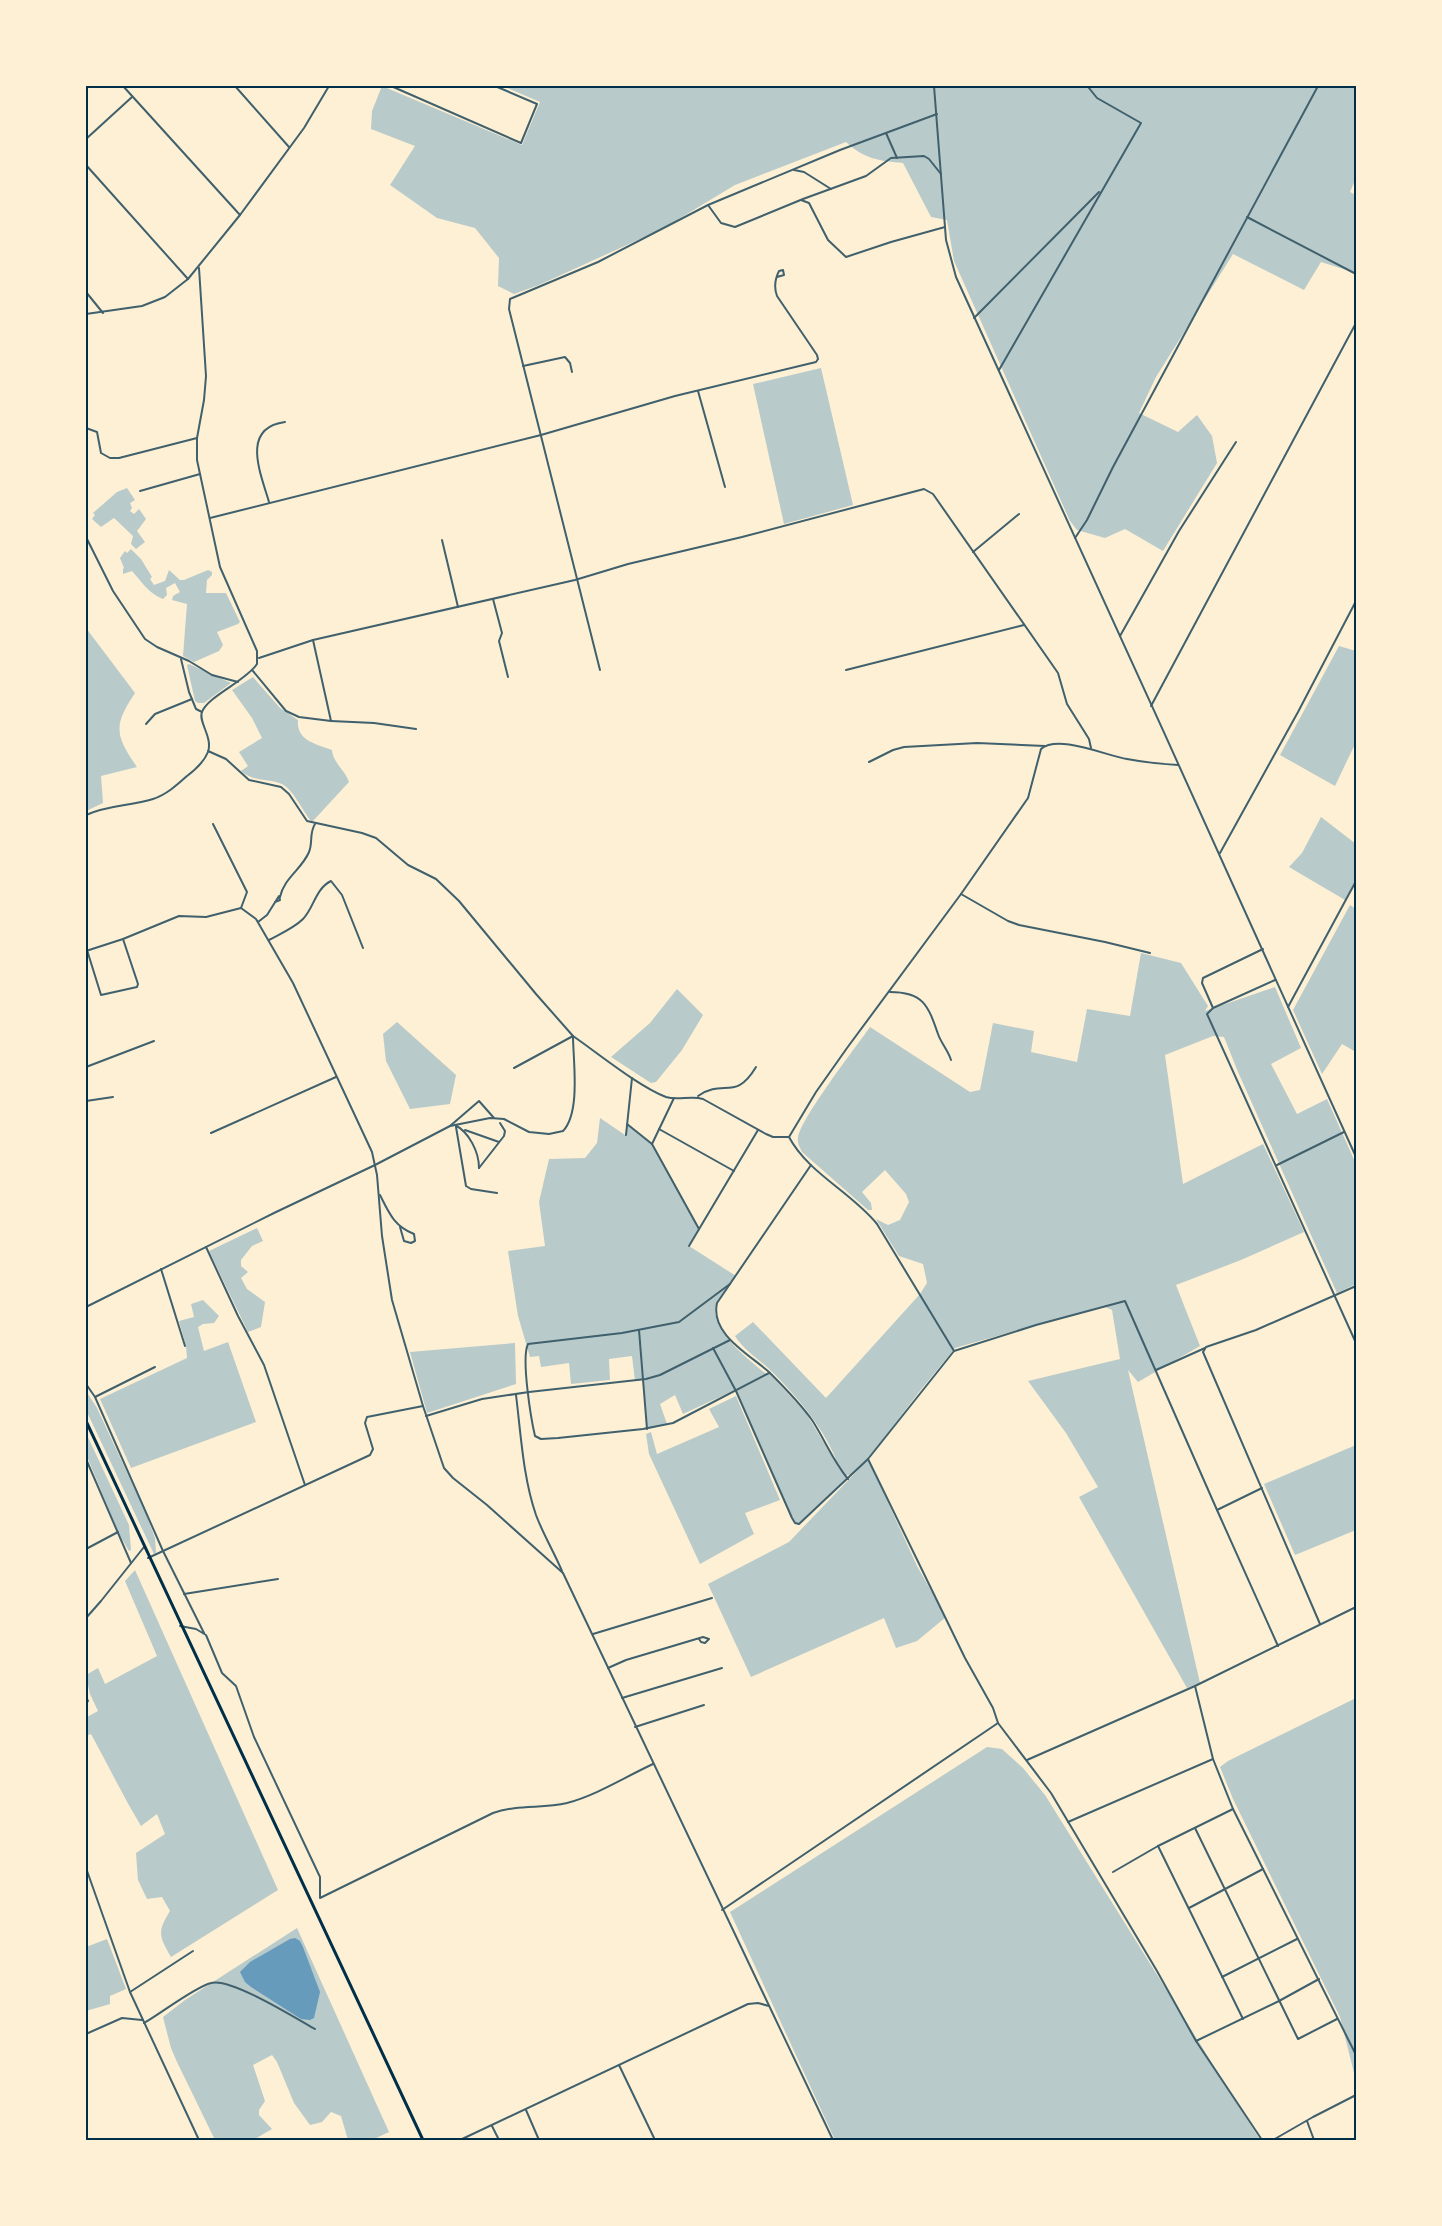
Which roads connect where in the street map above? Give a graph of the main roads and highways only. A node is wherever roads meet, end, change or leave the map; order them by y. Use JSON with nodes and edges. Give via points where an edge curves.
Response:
{"nodes":[{"id":1,"x":86,"y":1421,"type":"edge"},
{"id":2,"x":423,"y":2140,"type":"edge"}],
"edges":[{"from":1,"to":2,"type":"highway"}]}
